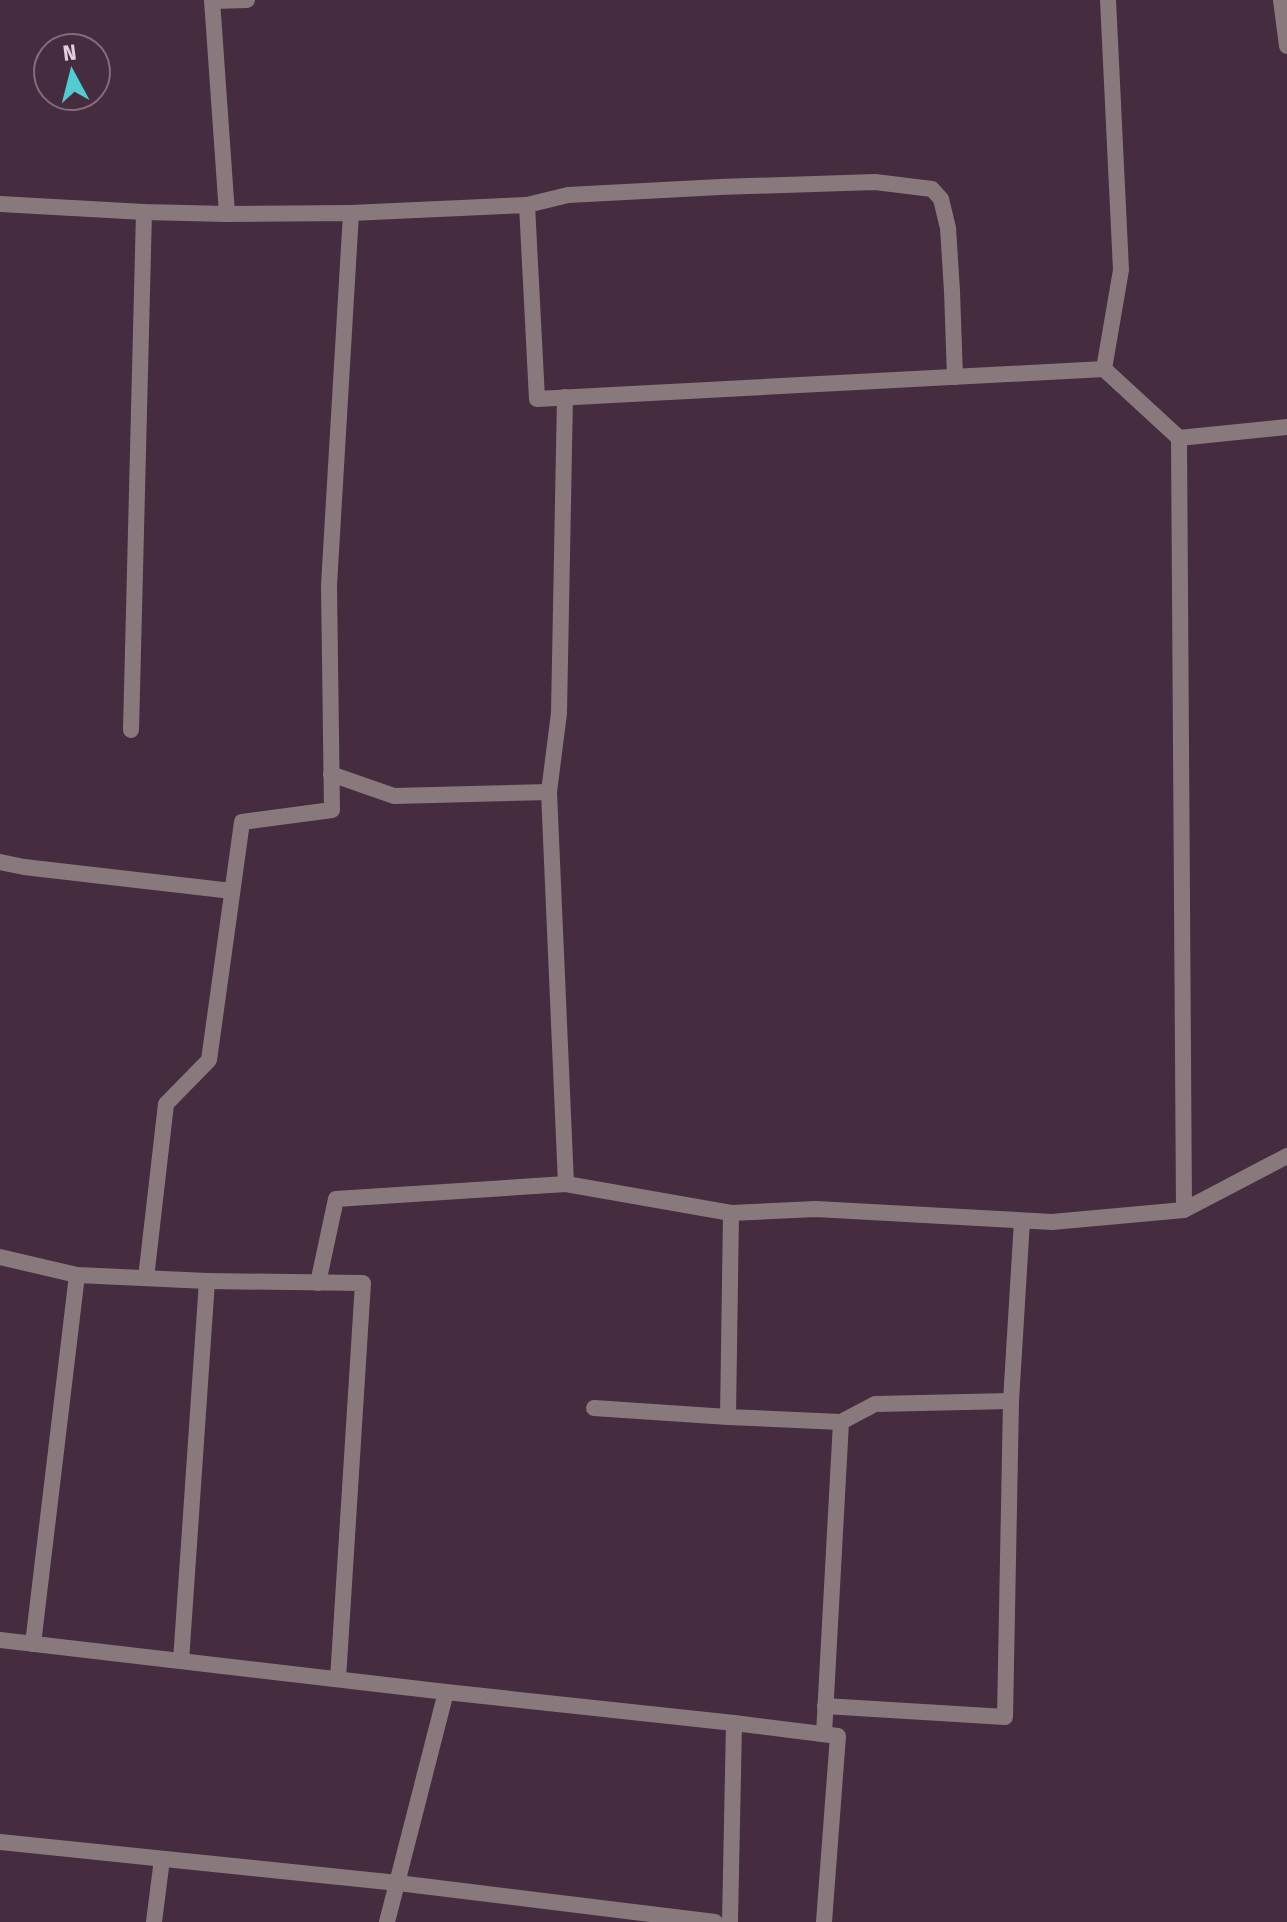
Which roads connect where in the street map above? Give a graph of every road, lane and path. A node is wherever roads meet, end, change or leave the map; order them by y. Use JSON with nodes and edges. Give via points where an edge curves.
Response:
{"nodes":[{"id":1,"x":212,"y":0,"type":"edge"},
{"id":2,"x":247,"y":0,"type":"edge"},
{"id":3,"x":1108,"y":0,"type":"edge"},
{"id":4,"x":1281,"y":0,"type":"edge"},
{"id":5,"x":1287,"y":46,"type":"edge"},
{"id":6,"x":0,"y":204,"type":"edge"},
{"id":7,"x":527,"y":205,"type":"junction"},
{"id":8,"x":144,"y":212,"type":"junction"},
{"id":9,"x":351,"y":213,"type":"junction"},
{"id":10,"x":227,"y":214,"type":"junction"},
{"id":11,"x":1104,"y":369,"type":"junction"},
{"id":12,"x":955,"y":377,"type":"junction"},
{"id":13,"x":565,"y":397,"type":"junction"},
{"id":14,"x":1287,"y":427,"type":"edge"},
{"id":15,"x":1179,"y":438,"type":"junction"},
{"id":16,"x":131,"y":730,"type":"dead end"},
{"id":17,"x":331,"y":774,"type":"junction"},
{"id":18,"x":549,"y":792,"type":"junction"},
{"id":19,"x":0,"y":862,"type":"edge"},
{"id":20,"x":232,"y":891,"type":"junction"},
{"id":21,"x":1287,"y":1156,"type":"edge"},
{"id":22,"x":566,"y":1184,"type":"junction"},
{"id":23,"x":1184,"y":1210,"type":"junction"},
{"id":24,"x":731,"y":1213,"type":"junction"},
{"id":25,"x":1022,"y":1221,"type":"junction"},
{"id":26,"x":0,"y":1257,"type":"edge"},
{"id":27,"x":77,"y":1275,"type":"junction"},
{"id":28,"x":146,"y":1278,"type":"junction"},
{"id":29,"x":207,"y":1281,"type":"junction"},
{"id":30,"x":318,"y":1283,"type":"junction"},
{"id":31,"x":1011,"y":1401,"type":"junction"},
{"id":32,"x":594,"y":1408,"type":"dead end"},
{"id":33,"x":728,"y":1417,"type":"junction"},
{"id":34,"x":841,"y":1422,"type":"junction"},
{"id":35,"x":0,"y":1640,"type":"edge"},
{"id":36,"x":33,"y":1644,"type":"junction"},
{"id":37,"x":181,"y":1661,"type":"junction"},
{"id":38,"x":338,"y":1679,"type":"junction"},
{"id":39,"x":446,"y":1692,"type":"junction"},
{"id":40,"x":825,"y":1706,"type":"junction"},
{"id":41,"x":734,"y":1723,"type":"junction"},
{"id":42,"x":824,"y":1734,"type":"junction"},
{"id":43,"x":0,"y":1842,"type":"edge"},
{"id":44,"x":162,"y":1859,"type":"junction"},
{"id":45,"x":398,"y":1883,"type":"junction"},
{"id":46,"x":154,"y":1922,"type":"edge"},
{"id":47,"x":387,"y":1922,"type":"edge"},
{"id":48,"x":715,"y":1922,"type":"edge"},
{"id":49,"x":730,"y":1922,"type":"edge"},
{"id":50,"x":824,"y":1922,"type":"edge"}],
"edges":[{"from":1,"to":2,"type":"street"},
{"from":1,"to":10,"type":"street"},
{"from":3,"to":11,"type":"street","via":[[1121,270]]},
{"from":4,"to":5,"type":"street"},
{"from":6,"to":8,"type":"street"},
{"from":7,"to":9,"type":"street"},
{"from":7,"to":12,"type":"street","via":[[568,195],[720,187],[875,182],[932,189],[941,199],[948,228]]},
{"from":7,"to":13,"type":"street","via":[[537,399]]},
{"from":8,"to":10,"type":"street"},
{"from":8,"to":16,"type":"street"},
{"from":9,"to":10,"type":"street"},
{"from":9,"to":17,"type":"street","via":[[329,585]]},
{"from":11,"to":12,"type":"street"},
{"from":11,"to":15,"type":"street"},
{"from":12,"to":13,"type":"street"},
{"from":13,"to":18,"type":"street","via":[[559,713]]},
{"from":14,"to":15,"type":"street"},
{"from":15,"to":23,"type":"street"},
{"from":17,"to":18,"type":"street","via":[[394,796]]},
{"from":17,"to":20,"type":"street","via":[[332,810],[242,822]]},
{"from":18,"to":22,"type":"street"},
{"from":19,"to":20,"type":"street"},
{"from":20,"to":28,"type":"street","via":[[209,1060],[166,1104]]},
{"from":21,"to":23,"type":"street"},
{"from":22,"to":24,"type":"street"},
{"from":22,"to":30,"type":"street","via":[[336,1199]]},
{"from":23,"to":25,"type":"street"},
{"from":24,"to":25,"type":"street","via":[[816,1209]]},
{"from":24,"to":33,"type":"street"},
{"from":25,"to":31,"type":"street"},
{"from":26,"to":27,"type":"street"},
{"from":27,"to":28,"type":"street"},
{"from":27,"to":36,"type":"street"},
{"from":28,"to":29,"type":"street"},
{"from":29,"to":30,"type":"street"},
{"from":29,"to":37,"type":"street"},
{"from":30,"to":38,"type":"street","via":[[363,1283]]},
{"from":31,"to":34,"type":"street","via":[[875,1404]]},
{"from":31,"to":40,"type":"street","via":[[1005,1717]]},
{"from":32,"to":33,"type":"street"},
{"from":33,"to":34,"type":"street"},
{"from":34,"to":40,"type":"street"},
{"from":35,"to":36,"type":"street"},
{"from":36,"to":37,"type":"street"},
{"from":37,"to":38,"type":"street"},
{"from":38,"to":39,"type":"street"},
{"from":39,"to":41,"type":"street"},
{"from":39,"to":45,"type":"street"},
{"from":40,"to":42,"type":"street"},
{"from":41,"to":42,"type":"street"},
{"from":41,"to":49,"type":"street"},
{"from":42,"to":50,"type":"street","via":[[838,1736]]},
{"from":43,"to":44,"type":"street"},
{"from":44,"to":45,"type":"street"},
{"from":44,"to":46,"type":"street"},
{"from":45,"to":47,"type":"street"},
{"from":45,"to":48,"type":"street"}]}
